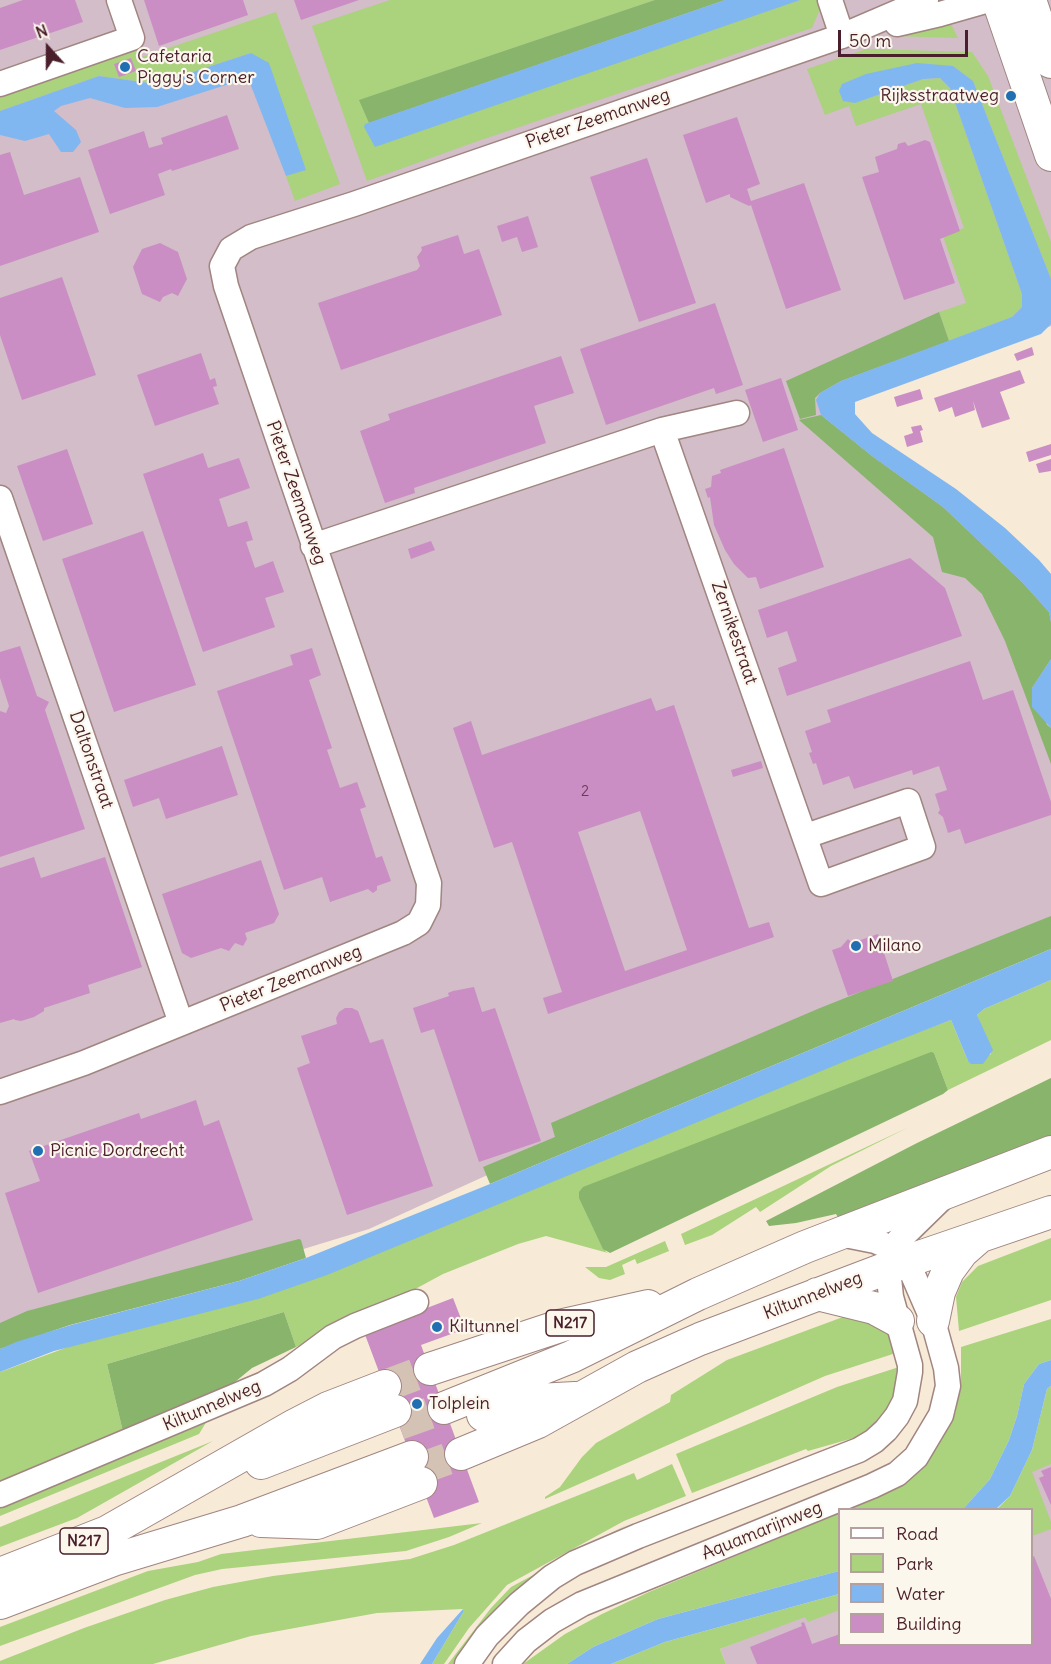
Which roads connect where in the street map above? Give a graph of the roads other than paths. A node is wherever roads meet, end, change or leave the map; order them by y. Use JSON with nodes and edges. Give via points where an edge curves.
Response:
{"nodes":[{"id":1,"x":119,"y":0,"type":"edge"},
{"id":2,"x":830,"y":0,"type":"edge"},
{"id":3,"x":926,"y":0,"type":"edge"},
{"id":4,"x":989,"y":0,"type":"edge"},
{"id":5,"x":999,"y":0,"type":"edge"},
{"id":6,"x":1030,"y":0,"type":"edge"},
{"id":7,"x":842,"y":36,"type":"junction"},
{"id":8,"x":1051,"y":62,"type":"edge"},
{"id":9,"x":0,"y":84,"type":"edge"},
{"id":10,"x":1051,"y":155,"type":"edge"},
{"id":11,"x":737,"y":413,"type":"dead end"},
{"id":12,"x":662,"y":430,"type":"junction"},
{"id":13,"x":0,"y":498,"type":"edge"},
{"id":14,"x":313,"y":546,"type":"junction"},
{"id":15,"x":806,"y":836,"type":"junction"},
{"id":16,"x":181,"y":1023,"type":"junction"},
{"id":17,"x":0,"y":1092,"type":"edge"},
{"id":18,"x":1051,"y":1152,"type":"edge"},
{"id":19,"x":950,"y":1191,"type":"junction"},
{"id":20,"x":1051,"y":1212,"type":"edge"},
{"id":21,"x":840,"y":1234,"type":"junction"},
{"id":22,"x":981,"y":1236,"type":"junction"},
{"id":23,"x":897,"y":1259,"type":"junction"},
{"id":24,"x":817,"y":1294,"type":"junction"},
{"id":25,"x":416,"y":1302,"type":"dead end"},
{"id":26,"x":897,"y":1321,"type":"junction"},
{"id":27,"x":933,"y":1321,"type":"junction"},
{"id":28,"x":403,"y":1434,"type":"junction"},
{"id":29,"x":0,"y":1495,"type":"edge"},
{"id":30,"x":165,"y":1499,"type":"junction"},
{"id":31,"x":242,"y":1521,"type":"junction"},
{"id":32,"x":0,"y":1574,"type":"edge"},
{"id":33,"x":0,"y":1603,"type":"edge"},
{"id":34,"x":466,"y":1664,"type":"edge"},
{"id":35,"x":504,"y":1664,"type":"edge"}],
"edges":[{"from":1,"to":9,"type":"street","via":[[132,38]]},
{"from":2,"to":7,"type":"street"},
{"from":3,"to":7,"type":"street","name":"Pieter Zeemanweg"},
{"from":4,"to":7,"type":"street","name":"Pieter Zeemanweg"},
{"from":5,"to":10,"type":"main road"},
{"from":6,"to":8,"type":"main road"},
{"from":7,"to":14,"type":"street","name":"Pieter Zeemanweg","via":[[251,237],[231,249],[222,266],[226,286]]},
{"from":11,"to":12,"type":"street"},
{"from":12,"to":14,"type":"street"},
{"from":12,"to":15,"type":"street","name":"Zernikestraat"},
{"from":13,"to":16,"type":"street","name":"Daltonstraat"},
{"from":14,"to":16,"type":"street","name":"Pieter Zeemanweg","via":[[429,883],[428,905],[419,923],[403,933]]},
{"from":15,"to":15,"type":"street","name":"Zernikestraat","via":[[908,801],[923,847],[821,884]]},
{"from":16,"to":17,"type":"street","name":"Pieter Zeemanweg"},
{"from":18,"to":19,"type":"main road","name":"Kiltunnelweg","number":"N217"},
{"from":19,"to":21,"type":"main road","name":"Kiltunnelweg","number":"N217"},
{"from":19,"to":23,"type":"street","via":[[907,1232]]},
{"from":20,"to":22,"type":"main road","name":"Kiltunnelweg","number":"N217"},
{"from":21,"to":23,"type":"street","via":[[875,1241]]},
{"from":21,"to":24,"type":"main road","name":"Kiltunnelweg","number":"N217","via":[[698,1294],[448,1417],[538,1422],[663,1354]]},
{"from":22,"to":23,"type":"main road","name":"Kiltunnelweg","number":"N217"},
{"from":22,"to":27,"type":"main road","via":[[948,1271]]},
{"from":23,"to":24,"type":"main road","name":"Kiltunnelweg","number":"N217"},
{"from":23,"to":26,"type":"street","via":[[889,1278]]},
{"from":23,"to":27,"type":"street","name":"Aquamarijnweg"},
{"from":24,"to":26,"type":"main road","via":[[874,1308]]},
{"from":25,"to":29,"type":"street","name":"Kiltunnelweg","via":[[333,1337],[264,1384]]},
{"from":26,"to":34,"type":"street","via":[[910,1365],[909,1381],[897,1416],[874,1441],[575,1563],[519,1604]]},
{"from":27,"to":35,"type":"street","name":"Aquamarijnweg","via":[[948,1377],[946,1399],[930,1437],[916,1458],[897,1474],[582,1604],[526,1641]]},
{"from":28,"to":30,"type":"main road","number":"N217"},
{"from":28,"to":30,"type":"main road","number":"N217","via":[[328,1408]]},
{"from":28,"to":31,"type":"main road","number":"N217"},
{"from":28,"to":31,"type":"main road","number":"N217","via":[[317,1523]]},
{"from":30,"to":32,"type":"main road","number":"N217","via":[[107,1532]]},
{"from":31,"to":33,"type":"main road","number":"N217","via":[[113,1560]]}]}
